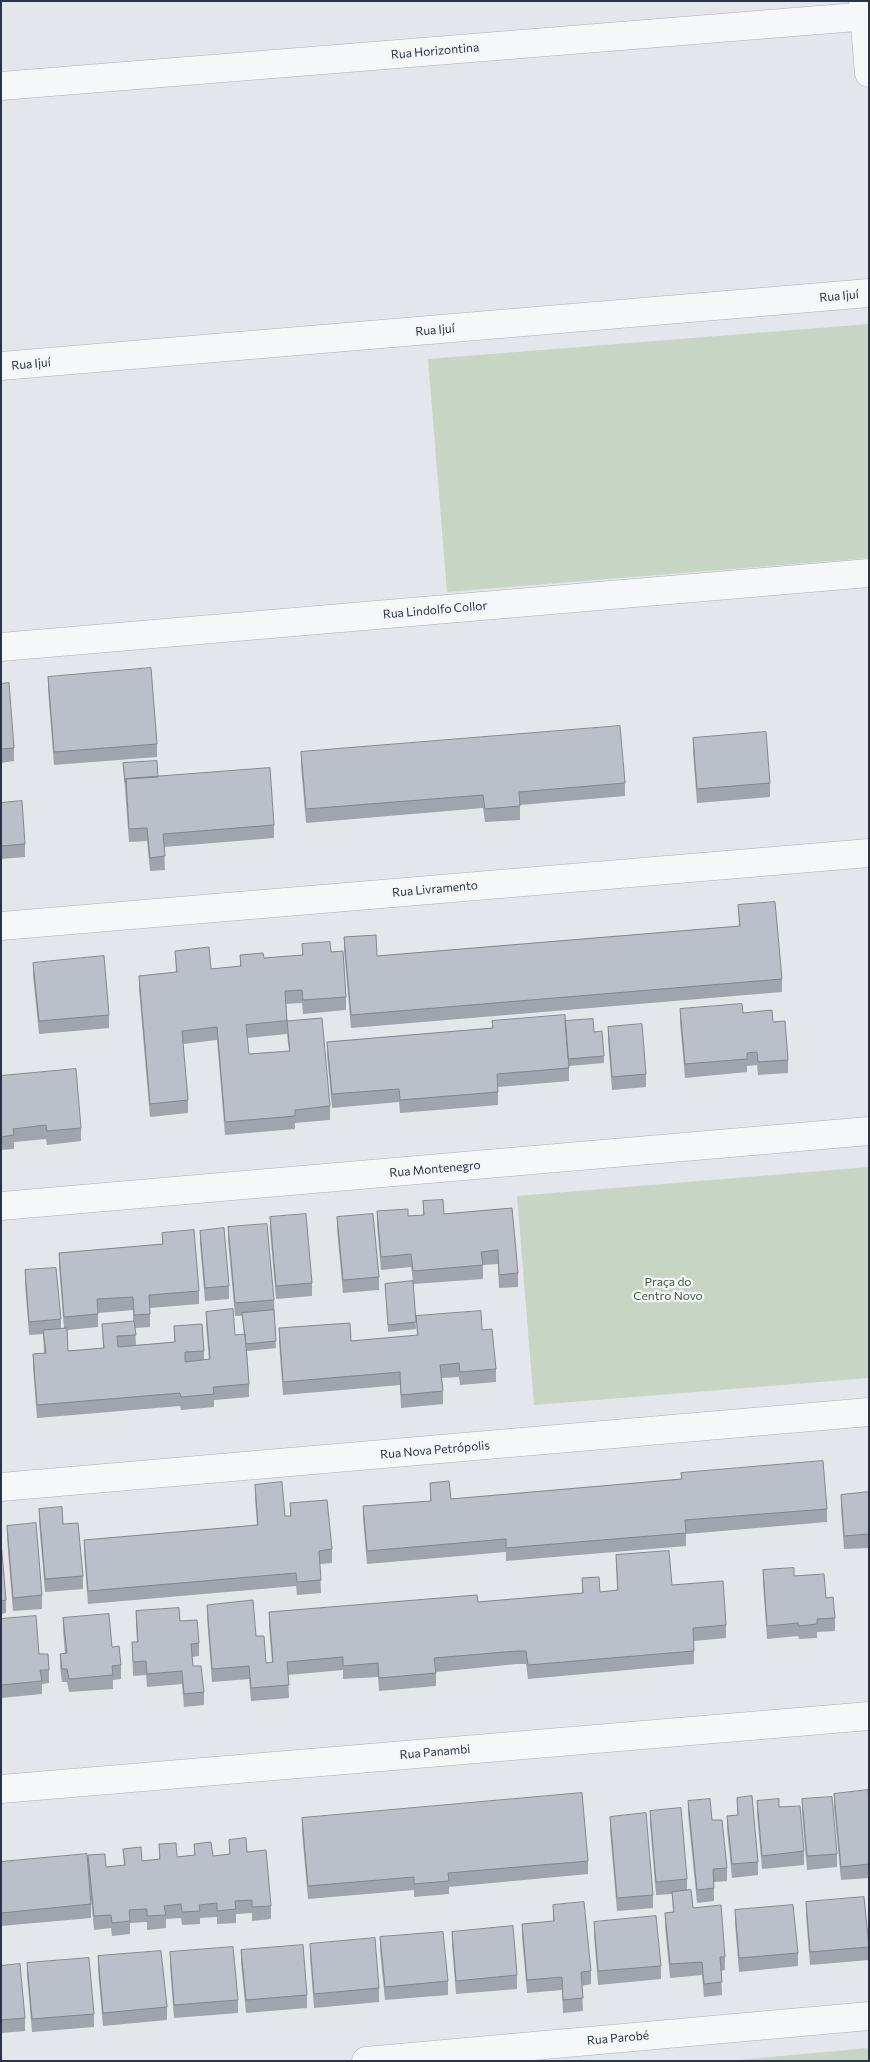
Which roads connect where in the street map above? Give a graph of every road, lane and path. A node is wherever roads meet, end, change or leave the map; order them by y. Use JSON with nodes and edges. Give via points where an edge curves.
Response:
{"nodes":[{"id":1,"x":865,"y":12,"type":"edge"},
{"id":2,"x":869,"y":72,"type":"edge"},
{"id":3,"x":1,"y":86,"type":"edge"},
{"id":4,"x":869,"y":293,"type":"edge"},
{"id":5,"x":1,"y":366,"type":"edge"},
{"id":6,"x":869,"y":573,"type":"edge"},
{"id":7,"x":1,"y":647,"type":"edge"},
{"id":8,"x":869,"y":853,"type":"edge"},
{"id":9,"x":1,"y":926,"type":"edge"},
{"id":10,"x":869,"y":1131,"type":"edge"},
{"id":11,"x":1,"y":1206,"type":"edge"},
{"id":12,"x":869,"y":1412,"type":"edge"},
{"id":13,"x":1,"y":1487,"type":"edge"},
{"id":14,"x":869,"y":1716,"type":"edge"},
{"id":15,"x":1,"y":1789,"type":"edge"},
{"id":16,"x":869,"y":2016,"type":"edge"},
{"id":17,"x":366,"y":2061,"type":"edge"}],
"edges":[{"from":1,"to":2,"type":"street"},
{"from":1,"to":3,"type":"street","name":"Rua Horizontina"},
{"from":4,"to":5,"type":"street","name":"Rua Ijuí"},
{"from":6,"to":7,"type":"street","name":"Rua Lindolfo Collor"},
{"from":8,"to":9,"type":"street","name":"Rua Livramento"},
{"from":10,"to":11,"type":"street","name":"Rua Montenegro"},
{"from":12,"to":13,"type":"street","name":"Rua Nova Petrópolis"},
{"from":14,"to":15,"type":"street","name":"Rua Panambi"},
{"from":16,"to":17,"type":"street","name":"Rua Parobé"}]}
